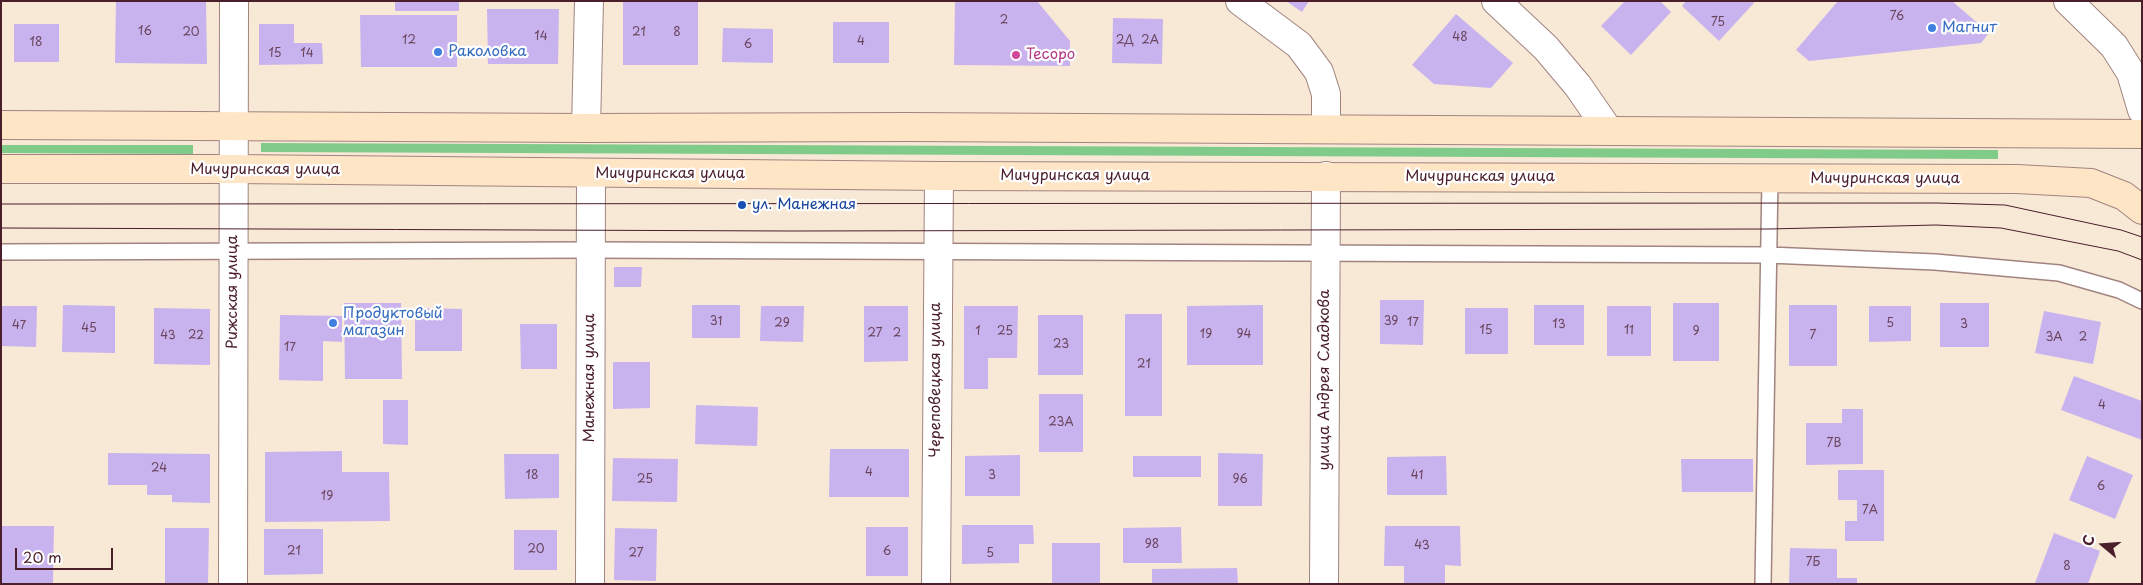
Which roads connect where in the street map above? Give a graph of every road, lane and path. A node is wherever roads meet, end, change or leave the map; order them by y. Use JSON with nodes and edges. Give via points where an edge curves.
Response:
{"nodes":[{"id":1,"x":234,"y":1,"type":"edge"},
{"id":2,"x":589,"y":1,"type":"edge"},
{"id":3,"x":1240,"y":1,"type":"edge"},
{"id":4,"x":1496,"y":1,"type":"edge"},
{"id":5,"x":2068,"y":1,"type":"edge"},
{"id":6,"x":2142,"y":110,"type":"edge"},
{"id":7,"x":1,"y":125,"type":"edge"},
{"id":8,"x":233,"y":126,"type":"junction"},
{"id":9,"x":586,"y":128,"type":"junction"},
{"id":10,"x":1326,"y":129,"type":"junction"},
{"id":11,"x":1609,"y":131,"type":"junction"},
{"id":12,"x":2142,"y":134,"type":"edge"},
{"id":13,"x":233,"y":168,"type":"junction"},
{"id":14,"x":1,"y":169,"type":"edge"},
{"id":15,"x":591,"y":173,"type":"junction"},
{"id":16,"x":939,"y":176,"type":"junction"},
{"id":17,"x":1326,"y":176,"type":"junction"},
{"id":18,"x":1770,"y":179,"type":"junction"},
{"id":19,"x":2142,"y":210,"type":"edge"},
{"id":20,"x":591,"y":250,"type":"junction"},
{"id":21,"x":1,"y":252,"type":"edge"},
{"id":22,"x":233,"y":252,"type":"junction"},
{"id":23,"x":937,"y":252,"type":"junction"},
{"id":24,"x":1326,"y":252,"type":"junction"},
{"id":25,"x":1769,"y":255,"type":"junction"},
{"id":26,"x":2142,"y":301,"type":"edge"},
{"id":27,"x":233,"y":584,"type":"edge"},
{"id":28,"x":590,"y":584,"type":"edge"},
{"id":29,"x":936,"y":584,"type":"edge"},
{"id":30,"x":1324,"y":584,"type":"edge"},
{"id":31,"x":1763,"y":584,"type":"edge"}],
"edges":[{"from":1,"to":8,"type":"street","name":"Рижская улица"},
{"from":2,"to":9,"type":"street"},
{"from":3,"to":10,"type":"street","via":[[1299,45],[1319,72],[1326,94]]},
{"from":4,"to":11,"type":"street","via":[[1546,48],[1578,86]]},
{"from":5,"to":6,"type":"street","via":[[2114,46],[2131,74]]},
{"from":7,"to":8,"type":"main road"},
{"from":8,"to":9,"type":"main road"},
{"from":8,"to":13,"type":"street","name":"Рижская улица"},
{"from":9,"to":10,"type":"main road"},
{"from":10,"to":11,"type":"main road"},
{"from":11,"to":12,"type":"main road"},
{"from":13,"to":14,"type":"main road","name":"Мичуринская улица"},
{"from":13,"to":15,"type":"main road","name":"Мичуринская улица"},
{"from":13,"to":22,"type":"street","name":"Рижская улица"},
{"from":15,"to":16,"type":"main road","name":"Мичуринская улица"},
{"from":15,"to":20,"type":"street","name":"Манежная улица"},
{"from":16,"to":17,"type":"main road","name":"Мичуринская улица"},
{"from":16,"to":23,"type":"street","name":"Череповецкая улица"},
{"from":17,"to":18,"type":"main road","name":"Мичуринская улица"},
{"from":17,"to":24,"type":"street","name":"улица Андрея Сладкова"},
{"from":18,"to":19,"type":"main road","name":"Мичуринская улица","via":[[2017,179],[2091,183],[2124,196]]},
{"from":18,"to":25,"type":"lane"},
{"from":20,"to":22,"type":"lane"},
{"from":20,"to":23,"type":"lane"},
{"from":20,"to":28,"type":"street","name":"Манежная улица"},
{"from":21,"to":22,"type":"lane"},
{"from":22,"to":27,"type":"street","name":"Рижская улица"},
{"from":23,"to":24,"type":"lane"},
{"from":23,"to":29,"type":"street","name":"Череповецкая улица"},
{"from":24,"to":25,"type":"lane"},
{"from":24,"to":30,"type":"street","name":"улица Андрея Сладкова"},
{"from":25,"to":26,"type":"lane","via":[[1935,262],[2059,273],[2119,290]]},
{"from":25,"to":31,"type":"lane"}]}
